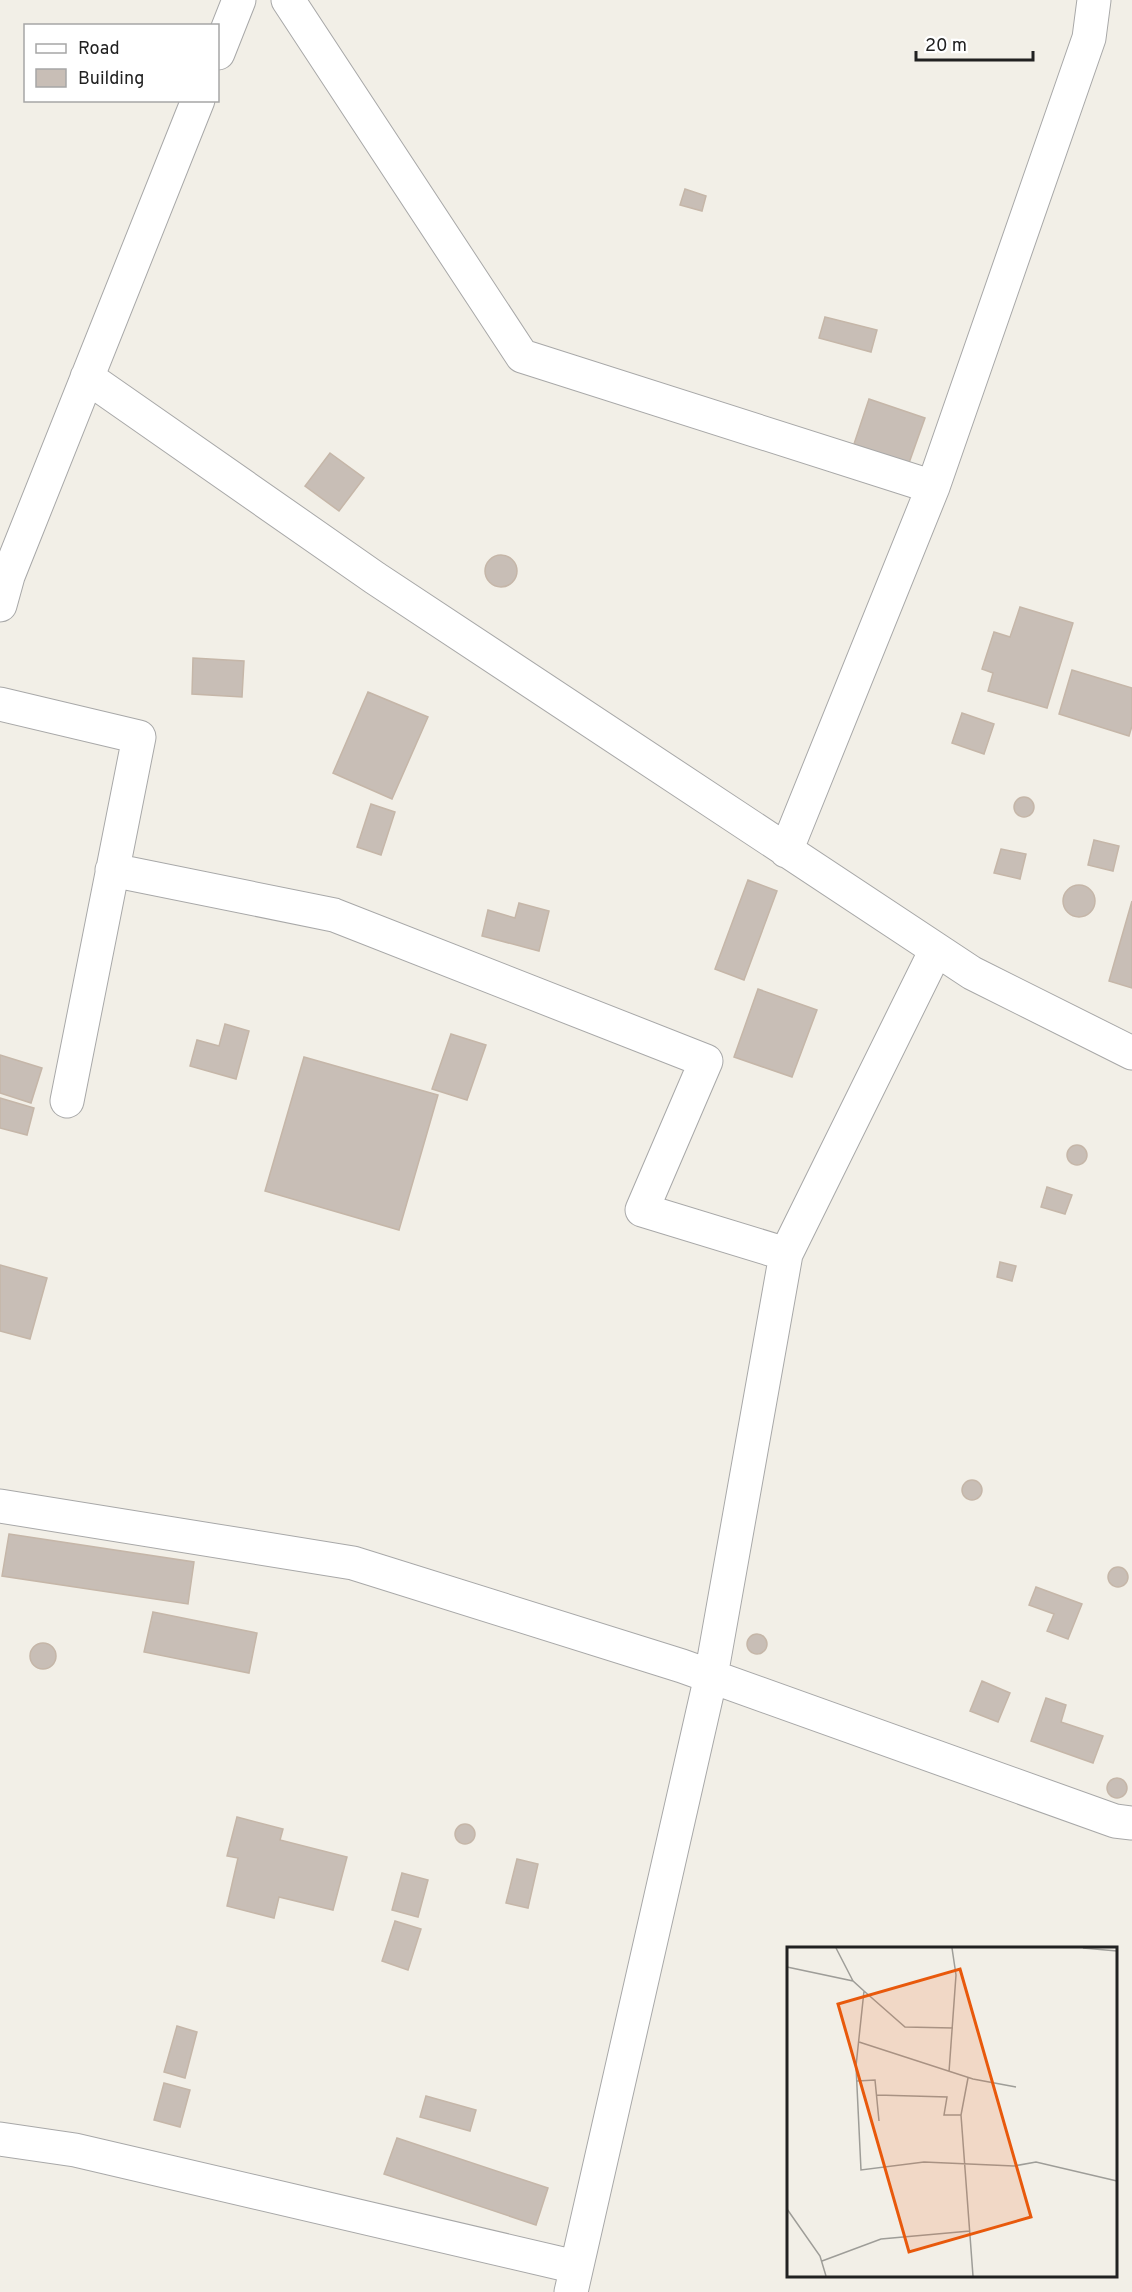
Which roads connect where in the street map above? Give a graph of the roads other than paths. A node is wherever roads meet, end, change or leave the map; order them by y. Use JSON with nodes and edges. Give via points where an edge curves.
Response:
{"nodes":[{"id":1,"x":239,"y":0,"type":"edge"},
{"id":2,"x":288,"y":0,"type":"edge"},
{"id":3,"x":1094,"y":0,"type":"edge"},
{"id":4,"x":219,"y":50,"type":"edge"},
{"id":5,"x":197,"y":102,"type":"edge"},
{"id":6,"x":87,"y":377,"type":"junction"},
{"id":7,"x":933,"y":487,"type":"junction"},
{"id":8,"x":0,"y":605,"type":"edge"},
{"id":9,"x":0,"y":704,"type":"edge"},
{"id":10,"x":786,"y":850,"type":"junction"},
{"id":11,"x":112,"y":870,"type":"junction"},
{"id":12,"x":936,"y":950,"type":"junction"},
{"id":13,"x":1132,"y":1053,"type":"edge"},
{"id":14,"x":67,"y":1101,"type":"dead end"},
{"id":15,"x":786,"y":1254,"type":"junction"},
{"id":16,"x":0,"y":1506,"type":"edge"},
{"id":17,"x":711,"y":1676,"type":"junction"},
{"id":18,"x":1132,"y":1823,"type":"edge"},
{"id":19,"x":0,"y":2139,"type":"edge"},
{"id":20,"x":574,"y":2280,"type":"edge"}],
"edges":[{"from":1,"to":4,"type":"street"},
{"from":2,"to":7,"type":"street","via":[[522,356]]},
{"from":3,"to":7,"type":"street","via":[[1089,38]]},
{"from":5,"to":6,"type":"street"},
{"from":6,"to":8,"type":"street"},
{"from":6,"to":10,"type":"street","via":[[375,579]]},
{"from":7,"to":10,"type":"street"},
{"from":9,"to":11,"type":"street","via":[[139,736]]},
{"from":10,"to":12,"type":"street"},
{"from":11,"to":14,"type":"street"},
{"from":11,"to":15,"type":"street","via":[[334,915],[706,1061],[642,1210]]},
{"from":12,"to":13,"type":"street","via":[[972,973]]},
{"from":12,"to":15,"type":"street"},
{"from":15,"to":17,"type":"street"},
{"from":16,"to":17,"type":"street","via":[[353,1563]]},
{"from":17,"to":18,"type":"street","via":[[1115,1821]]},
{"from":17,"to":20,"type":"street"},
{"from":19,"to":20,"type":"street","via":[[75,2150]]}]}
